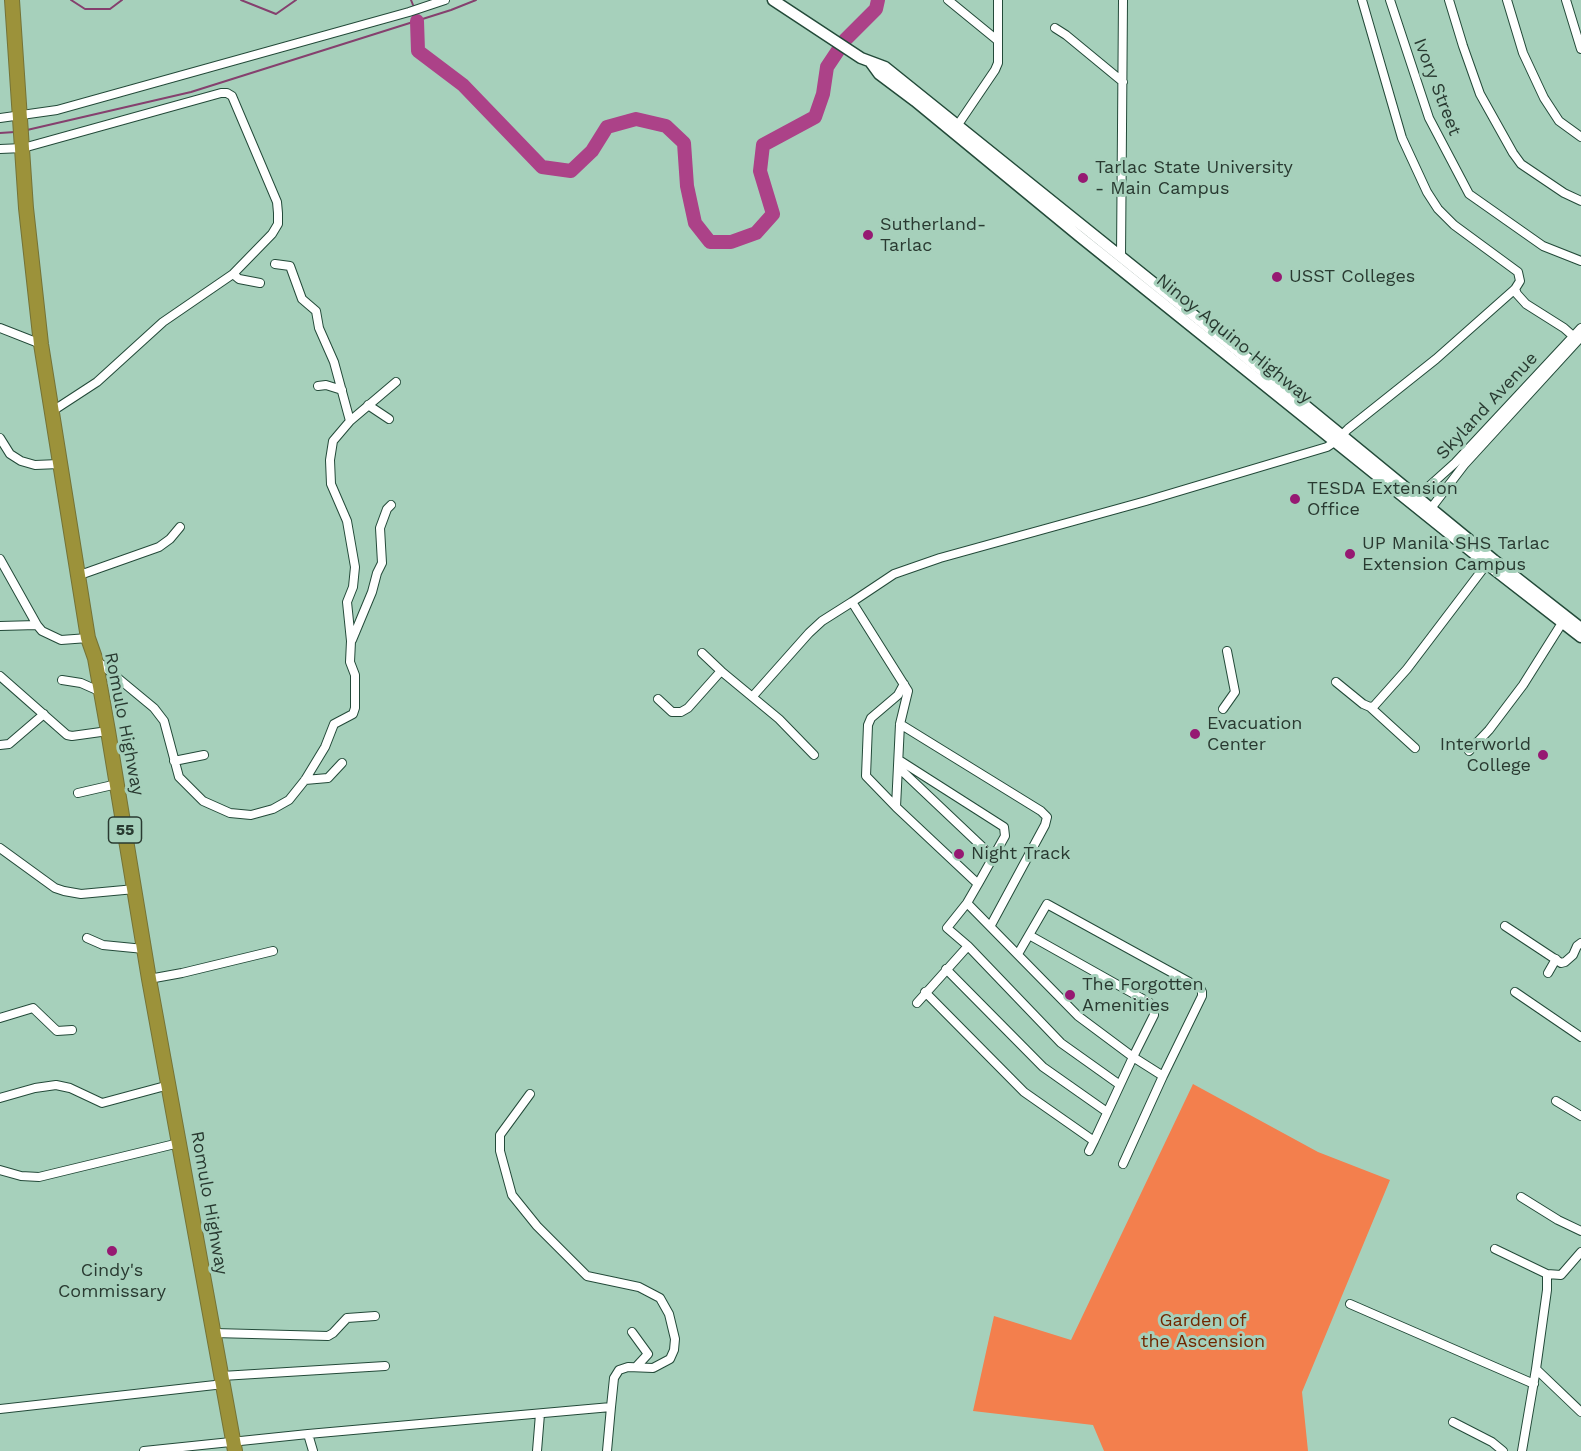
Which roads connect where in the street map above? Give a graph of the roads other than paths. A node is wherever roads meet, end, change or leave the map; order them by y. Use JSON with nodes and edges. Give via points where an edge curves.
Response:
{"nodes":[{"id":1,"x":12,"y":0,"type":"edge"},
{"id":2,"x":445,"y":0,"type":"edge"},
{"id":3,"x":773,"y":0,"type":"edge"},
{"id":4,"x":948,"y":0,"type":"edge"},
{"id":5,"x":998,"y":0,"type":"edge"},
{"id":6,"x":1123,"y":0,"type":"edge"},
{"id":7,"x":1362,"y":0,"type":"edge"},
{"id":8,"x":1390,"y":0,"type":"edge"},
{"id":9,"x":1449,"y":0,"type":"edge"},
{"id":10,"x":1508,"y":0,"type":"edge"},
{"id":11,"x":1566,"y":0,"type":"edge"},
{"id":12,"x":1055,"y":28,"type":"dead end"},
{"id":13,"x":997,"y":40,"type":"junction"},
{"id":14,"x":1581,"y":49,"type":"edge"},
{"id":15,"x":1123,"y":82,"type":"junction"},
{"id":16,"x":0,"y":118,"type":"edge"},
{"id":17,"x":21,"y":118,"type":"junction"},
{"id":18,"x":955,"y":129,"type":"junction"},
{"id":19,"x":1581,"y":137,"type":"edge"},
{"id":20,"x":23,"y":146,"type":"junction"},
{"id":21,"x":0,"y":149,"type":"edge"},
{"id":22,"x":1581,"y":201,"type":"edge"},
{"id":23,"x":1089,"y":238,"type":"junction"},
{"id":24,"x":1121,"y":257,"type":"junction"},
{"id":25,"x":1581,"y":261,"type":"edge"},
{"id":26,"x":275,"y":264,"type":"dead end"},
{"id":27,"x":1130,"y":270,"type":"junction"},
{"id":28,"x":233,"y":274,"type":"junction"},
{"id":29,"x":260,"y":283,"type":"dead end"},
{"id":30,"x":1515,"y":289,"type":"junction"},
{"id":31,"x":0,"y":328,"type":"edge"},
{"id":32,"x":1581,"y":328,"type":"edge"},
{"id":33,"x":1577,"y":336,"type":"edge"},
{"id":34,"x":41,"y":344,"type":"junction"},
{"id":35,"x":396,"y":382,"type":"dead end"},
{"id":36,"x":318,"y":386,"type":"dead end"},
{"id":37,"x":342,"y":390,"type":"junction"},
{"id":38,"x":368,"y":405,"type":"junction"},
{"id":39,"x":51,"y":412,"type":"junction"},
{"id":40,"x":389,"y":420,"type":"dead end"},
{"id":41,"x":350,"y":421,"type":"junction"},
{"id":42,"x":0,"y":438,"type":"edge"},
{"id":43,"x":1339,"y":438,"type":"junction"},
{"id":44,"x":59,"y":464,"type":"junction"},
{"id":45,"x":1415,"y":500,"type":"junction"},
{"id":46,"x":391,"y":505,"type":"dead end"},
{"id":47,"x":1429,"y":511,"type":"junction"},
{"id":48,"x":180,"y":527,"type":"dead end"},
{"id":49,"x":0,"y":559,"type":"edge"},
{"id":50,"x":1489,"y":561,"type":"junction"},
{"id":51,"x":77,"y":576,"type":"junction"},
{"id":52,"x":852,"y":602,"type":"junction"},
{"id":53,"x":1562,"y":623,"type":"junction"},
{"id":54,"x":36,"y":625,"type":"junction"},
{"id":55,"x":0,"y":626,"type":"edge"},
{"id":56,"x":1581,"y":628,"type":"edge"},
{"id":57,"x":1581,"y":637,"type":"edge"},
{"id":58,"x":88,"y":638,"type":"junction"},
{"id":59,"x":351,"y":641,"type":"junction"},
{"id":60,"x":1227,"y":651,"type":"dead end"},
{"id":61,"x":702,"y":652,"type":"dead end"},
{"id":62,"x":95,"y":658,"type":"junction"},
{"id":63,"x":721,"y":671,"type":"junction"},
{"id":64,"x":0,"y":676,"type":"edge"},
{"id":65,"x":63,"y":680,"type":"dead end"},
{"id":66,"x":1336,"y":682,"type":"dead end"},
{"id":67,"x":904,"y":684,"type":"junction"},
{"id":68,"x":99,"y":691,"type":"junction"},
{"id":69,"x":753,"y":696,"type":"junction"},
{"id":70,"x":658,"y":699,"type":"dead end"},
{"id":71,"x":892,"y":701,"type":"junction"},
{"id":72,"x":1370,"y":707,"type":"junction"},
{"id":73,"x":1223,"y":709,"type":"dead end"},
{"id":74,"x":902,"y":713,"type":"junction"},
{"id":75,"x":44,"y":714,"type":"junction"},
{"id":76,"x":900,"y":724,"type":"junction"},
{"id":77,"x":108,"y":731,"type":"junction"},
{"id":78,"x":0,"y":745,"type":"edge"},
{"id":79,"x":1415,"y":748,"type":"dead end"},
{"id":80,"x":1469,"y":751,"type":"dead end"},
{"id":81,"x":204,"y":755,"type":"dead end"},
{"id":82,"x":814,"y":755,"type":"dead end"},
{"id":83,"x":174,"y":761,"type":"junction"},
{"id":84,"x":342,"y":763,"type":"dead end"},
{"id":85,"x":899,"y":764,"type":"junction"},
{"id":86,"x":305,"y":780,"type":"junction"},
{"id":87,"x":117,"y":784,"type":"junction"},
{"id":88,"x":78,"y":793,"type":"dead end"},
{"id":89,"x":896,"y":807,"type":"junction"},
{"id":90,"x":0,"y":848,"type":"edge"},
{"id":91,"x":993,"y":857,"type":"junction"},
{"id":92,"x":978,"y":884,"type":"junction"},
{"id":93,"x":135,"y":889,"type":"junction"},
{"id":94,"x":967,"y":903,"type":"junction"},
{"id":95,"x":991,"y":925,"type":"junction"},
{"id":96,"x":1505,"y":926,"type":"dead end"},
{"id":97,"x":1029,"y":935,"type":"junction"},
{"id":98,"x":87,"y":938,"type":"dead end"},
{"id":99,"x":1581,"y":943,"type":"edge"},
{"id":100,"x":968,"y":946,"type":"junction"},
{"id":101,"x":144,"y":949,"type":"junction"},
{"id":102,"x":273,"y":951,"type":"dead end"},
{"id":103,"x":1018,"y":954,"type":"junction"},
{"id":104,"x":1556,"y":959,"type":"junction"},
{"id":105,"x":946,"y":969,"type":"junction"},
{"id":106,"x":1548,"y":973,"type":"dead end"},
{"id":107,"x":149,"y":979,"type":"junction"},
{"id":108,"x":926,"y":992,"type":"junction"},
{"id":109,"x":1515,"y":992,"type":"dead end"},
{"id":110,"x":917,"y":1002,"type":"dead end"},
{"id":111,"x":0,"y":1018,"type":"edge"},
{"id":112,"x":72,"y":1030,"type":"dead end"},
{"id":113,"x":1581,"y":1037,"type":"edge"},
{"id":114,"x":1133,"y":1057,"type":"junction"},
{"id":115,"x":1163,"y":1076,"type":"junction"},
{"id":116,"x":169,"y":1085,"type":"junction"},
{"id":117,"x":1120,"y":1085,"type":"junction"},
{"id":118,"x":530,"y":1094,"type":"dead end"},
{"id":119,"x":0,"y":1098,"type":"edge"},
{"id":120,"x":1556,"y":1101,"type":"dead end"},
{"id":121,"x":1107,"y":1112,"type":"junction"},
{"id":122,"x":1581,"y":1116,"type":"edge"},
{"id":123,"x":1094,"y":1141,"type":"junction"},
{"id":124,"x":179,"y":1143,"type":"junction"},
{"id":125,"x":1089,"y":1151,"type":"dead end"},
{"id":126,"x":1122,"y":1164,"type":"dead end"},
{"id":127,"x":0,"y":1170,"type":"edge"},
{"id":128,"x":1521,"y":1197,"type":"dead end"},
{"id":129,"x":1581,"y":1232,"type":"edge"},
{"id":130,"x":1495,"y":1249,"type":"dead end"},
{"id":131,"x":1581,"y":1252,"type":"edge"},
{"id":132,"x":1546,"y":1274,"type":"junction"},
{"id":133,"x":1350,"y":1304,"type":"dead end"},
{"id":134,"x":375,"y":1316,"type":"dead end"},
{"id":135,"x":632,"y":1332,"type":"dead end"},
{"id":136,"x":214,"y":1333,"type":"junction"},
{"id":137,"x":385,"y":1366,"type":"dead end"},
{"id":138,"x":636,"y":1367,"type":"junction"},
{"id":139,"x":1536,"y":1370,"type":"junction"},
{"id":140,"x":223,"y":1380,"type":"junction"},
{"id":141,"x":1534,"y":1384,"type":"junction"},
{"id":142,"x":611,"y":1407,"type":"junction"},
{"id":143,"x":0,"y":1409,"type":"edge"},
{"id":144,"x":1581,"y":1412,"type":"edge"},
{"id":145,"x":540,"y":1414,"type":"junction"},
{"id":146,"x":1453,"y":1422,"type":"dead end"},
{"id":147,"x":308,"y":1434,"type":"junction"},
{"id":148,"x":234,"y":1444,"type":"edge"},
{"id":149,"x":157,"y":1450,"type":"edge"},
{"id":150,"x":144,"y":1451,"type":"edge"},
{"id":151,"x":312,"y":1451,"type":"edge"},
{"id":152,"x":537,"y":1451,"type":"edge"},
{"id":153,"x":607,"y":1451,"type":"edge"},
{"id":154,"x":1503,"y":1451,"type":"edge"},
{"id":155,"x":1522,"y":1451,"type":"edge"}],
"edges":[{"from":1,"to":17,"type":"highway","name":"Romulo Highway","number":"55"},
{"from":2,"to":17,"type":"street"},
{"from":3,"to":18,"type":"main road","name":"Ninoy Aquino Highway","via":[[866,61]]},
{"from":4,"to":13,"type":"street"},
{"from":5,"to":13,"type":"street"},
{"from":6,"to":15,"type":"street"},
{"from":7,"to":30,"type":"street","via":[[1402,138],[1424,186],[1454,225],[1518,272],[1521,277]]},
{"from":8,"to":25,"type":"street","name":"Ivory Street","via":[[1429,118],[1470,194],[1543,246]]},
{"from":9,"to":22,"type":"street","via":[[1480,94],[1513,153],[1521,164]]},
{"from":10,"to":19,"type":"street","via":[[1523,53],[1540,91],[1559,121]]},
{"from":11,"to":14,"type":"street"},
{"from":12,"to":15,"type":"street"},
{"from":13,"to":18,"type":"street","via":[[995,70]]},
{"from":15,"to":24,"type":"street"},
{"from":16,"to":17,"type":"street"},
{"from":17,"to":20,"type":"highway","name":"Romulo Highway","number":"55"},
{"from":18,"to":23,"type":"main road","name":"Ninoy Aquino Highway"},
{"from":20,"to":21,"type":"street"},
{"from":20,"to":28,"type":"street","via":[[221,93],[232,96],[278,202],[279,213],[272,234]]},
{"from":20,"to":34,"type":"highway","name":"Romulo Highway","number":"55"},
{"from":23,"to":24,"type":"main road","name":"Ninoy Aquino Highway"},
{"from":23,"to":27,"type":"main road","name":"Ninoy Aquino Highway"},
{"from":24,"to":27,"type":"main road","name":"Ninoy Aquino Highway"},
{"from":26,"to":37,"type":"street","via":[[290,266],[302,299],[316,311]]},
{"from":27,"to":43,"type":"main road","name":"Ninoy Aquino Highway"},
{"from":28,"to":29,"type":"street"},
{"from":28,"to":39,"type":"street","via":[[163,322],[97,382]]},
{"from":30,"to":33,"type":"street","via":[[1526,304]]},
{"from":30,"to":43,"type":"street"},
{"from":31,"to":34,"type":"street"},
{"from":32,"to":33,"type":"street","name":"Skyland Avenue"},
{"from":33,"to":45,"type":"street","name":"Skyland Avenue"},
{"from":33,"to":47,"type":"street","name":"Skyland Avenue"},
{"from":34,"to":39,"type":"highway","name":"Romulo Highway","number":"55"},
{"from":35,"to":38,"type":"street"},
{"from":36,"to":37,"type":"street"},
{"from":37,"to":41,"type":"street"},
{"from":38,"to":40,"type":"street"},
{"from":38,"to":41,"type":"street"},
{"from":39,"to":44,"type":"highway","name":"Romulo Highway","number":"55"},
{"from":41,"to":59,"type":"street","via":[[333,441],[330,460],[331,484],[347,521],[355,567],[347,602]]},
{"from":42,"to":44,"type":"street","via":[[10,454],[21,461]]},
{"from":43,"to":45,"type":"main road","name":"Ninoy Aquino Highway"},
{"from":43,"to":52,"type":"street","via":[[1327,447],[940,558],[894,574]]},
{"from":44,"to":51,"type":"highway","name":"Romulo Highway","number":"55"},
{"from":45,"to":47,"type":"main road","name":"Ninoy Aquino Highway"},
{"from":46,"to":59,"type":"street","via":[[381,528],[382,562]]},
{"from":47,"to":50,"type":"main road","name":"Ninoy Aquino Highway"},
{"from":48,"to":51,"type":"street","via":[[170,539],[149,552]]},
{"from":49,"to":54,"type":"street"},
{"from":50,"to":53,"type":"main road","name":"Ninoy Aquino Highway"},
{"from":50,"to":56,"type":"main road","name":"Ninoy Aquino Highway"},
{"from":50,"to":72,"type":"street","via":[[1407,669]]},
{"from":51,"to":58,"type":"highway","name":"Romulo Highway","number":"55"},
{"from":52,"to":67,"type":"street"},
{"from":52,"to":69,"type":"street","via":[[809,633]]},
{"from":53,"to":57,"type":"main road","name":"Ninoy Aquino Highway"},
{"from":53,"to":80,"type":"street","via":[[1523,685]]},
{"from":54,"to":55,"type":"street"},
{"from":54,"to":58,"type":"street","via":[[61,640]]},
{"from":58,"to":62,"type":"highway","name":"Romulo Highway","number":"55"},
{"from":59,"to":86,"type":"street","via":[[355,708],[351,717],[334,724]]},
{"from":60,"to":73,"type":"street","via":[[1234,692]]},
{"from":61,"to":63,"type":"street"},
{"from":62,"to":68,"type":"highway","name":"Romulo Highway","number":"55"},
{"from":62,"to":83,"type":"street","via":[[164,721]]},
{"from":63,"to":69,"type":"street"},
{"from":63,"to":70,"type":"street","via":[[681,712],[672,712]]},
{"from":64,"to":75,"type":"street"},
{"from":65,"to":68,"type":"street"},
{"from":66,"to":72,"type":"street"},
{"from":67,"to":71,"type":"street"},
{"from":67,"to":74,"type":"street","via":[[908,694]]},
{"from":68,"to":77,"type":"highway","name":"Romulo Highway","number":"55"},
{"from":69,"to":82,"type":"street"},
{"from":71,"to":74,"type":"street"},
{"from":71,"to":89,"type":"street","via":[[869,722],[866,773],[869,781]]},
{"from":72,"to":79,"type":"street"},
{"from":74,"to":76,"type":"street"},
{"from":75,"to":77,"type":"street","via":[[67,735]]},
{"from":75,"to":78,"type":"street","via":[[9,744]]},
{"from":76,"to":85,"type":"street"},
{"from":76,"to":95,"type":"street","via":[[1047,817]]},
{"from":77,"to":87,"type":"highway","name":"Romulo Highway","number":"55"},
{"from":81,"to":83,"type":"street"},
{"from":83,"to":86,"type":"street","via":[[179,777],[203,801],[230,813],[251,815],[273,809],[289,800]]},
{"from":84,"to":86,"type":"street","via":[[328,778]]},
{"from":85,"to":89,"type":"street"},
{"from":85,"to":91,"type":"street"},
{"from":85,"to":91,"type":"street","via":[[1004,827],[1005,836]]},
{"from":87,"to":88,"type":"street"},
{"from":87,"to":93,"type":"highway","name":"Romulo Highway","number":"55"},
{"from":89,"to":92,"type":"street"},
{"from":90,"to":93,"type":"street","via":[[64,891],[81,894]]},
{"from":91,"to":92,"type":"street"},
{"from":92,"to":94,"type":"street"},
{"from":93,"to":101,"type":"highway","name":"Romulo Highway","number":"55"},
{"from":94,"to":95,"type":"street"},
{"from":94,"to":100,"type":"street","via":[[947,928]]},
{"from":95,"to":103,"type":"street"},
{"from":96,"to":104,"type":"street"},
{"from":97,"to":103,"type":"street"},
{"from":97,"to":114,"type":"street","via":[[1153,1006],[1154,1015]]},
{"from":97,"to":115,"type":"street","via":[[1047,904],[1200,988],[1202,996]]},
{"from":98,"to":101,"type":"street","via":[[103,945]]},
{"from":99,"to":104,"type":"street","via":[[1565,962]]},
{"from":100,"to":105,"type":"street"},
{"from":100,"to":117,"type":"street","via":[[1061,1043]]},
{"from":101,"to":107,"type":"highway","name":"Romulo Highway","number":"55"},
{"from":102,"to":107,"type":"street"},
{"from":103,"to":114,"type":"street","via":[[1078,1016]]},
{"from":104,"to":106,"type":"street"},
{"from":105,"to":108,"type":"street"},
{"from":105,"to":121,"type":"street","via":[[1043,1067]]},
{"from":107,"to":116,"type":"highway","name":"Romulo Highway","number":"55"},
{"from":108,"to":110,"type":"street"},
{"from":108,"to":123,"type":"street","via":[[1024,1092]]},
{"from":109,"to":113,"type":"street"},
{"from":111,"to":112,"type":"street","via":[[33,1008],[57,1031]]},
{"from":114,"to":115,"type":"street"},
{"from":114,"to":117,"type":"street"},
{"from":115,"to":126,"type":"street"},
{"from":116,"to":119,"type":"street","via":[[102,1103],[56,1085]]},
{"from":116,"to":124,"type":"highway","name":"Romulo Highway","number":"55"},
{"from":117,"to":121,"type":"street"},
{"from":118,"to":138,"type":"street","via":[[500,1135],[500,1151],[512,1195],[587,1276],[639,1287],[663,1302],[675,1339],[673,1355],[657,1366]]},
{"from":120,"to":122,"type":"street"},
{"from":121,"to":123,"type":"street"},
{"from":123,"to":125,"type":"street"},
{"from":124,"to":127,"type":"street","via":[[39,1177]]},
{"from":124,"to":136,"type":"highway","name":"Romulo Highway","number":"55"},
{"from":128,"to":129,"type":"street"},
{"from":130,"to":132,"type":"street"},
{"from":131,"to":132,"type":"street","via":[[1561,1275]]},
{"from":132,"to":139,"type":"street"},
{"from":133,"to":141,"type":"street"},
{"from":134,"to":136,"type":"street","via":[[346,1318],[328,1336]]},
{"from":135,"to":138,"type":"street","via":[[648,1355]]},
{"from":136,"to":140,"type":"highway","name":"Romulo Highway","number":"55"},
{"from":137,"to":140,"type":"street"},
{"from":138,"to":142,"type":"street","via":[[616,1373]]},
{"from":139,"to":141,"type":"street"},
{"from":139,"to":144,"type":"street"},
{"from":140,"to":143,"type":"street"},
{"from":140,"to":148,"type":"highway","name":"Romulo Highway","number":"55"},
{"from":141,"to":155,"type":"street"},
{"from":142,"to":145,"type":"street"},
{"from":142,"to":153,"type":"street"},
{"from":145,"to":147,"type":"street"},
{"from":145,"to":152,"type":"street"},
{"from":146,"to":154,"type":"street"},
{"from":147,"to":148,"type":"street"},
{"from":147,"to":151,"type":"street"},
{"from":148,"to":149,"type":"street"},
{"from":149,"to":150,"type":"street"}]}
